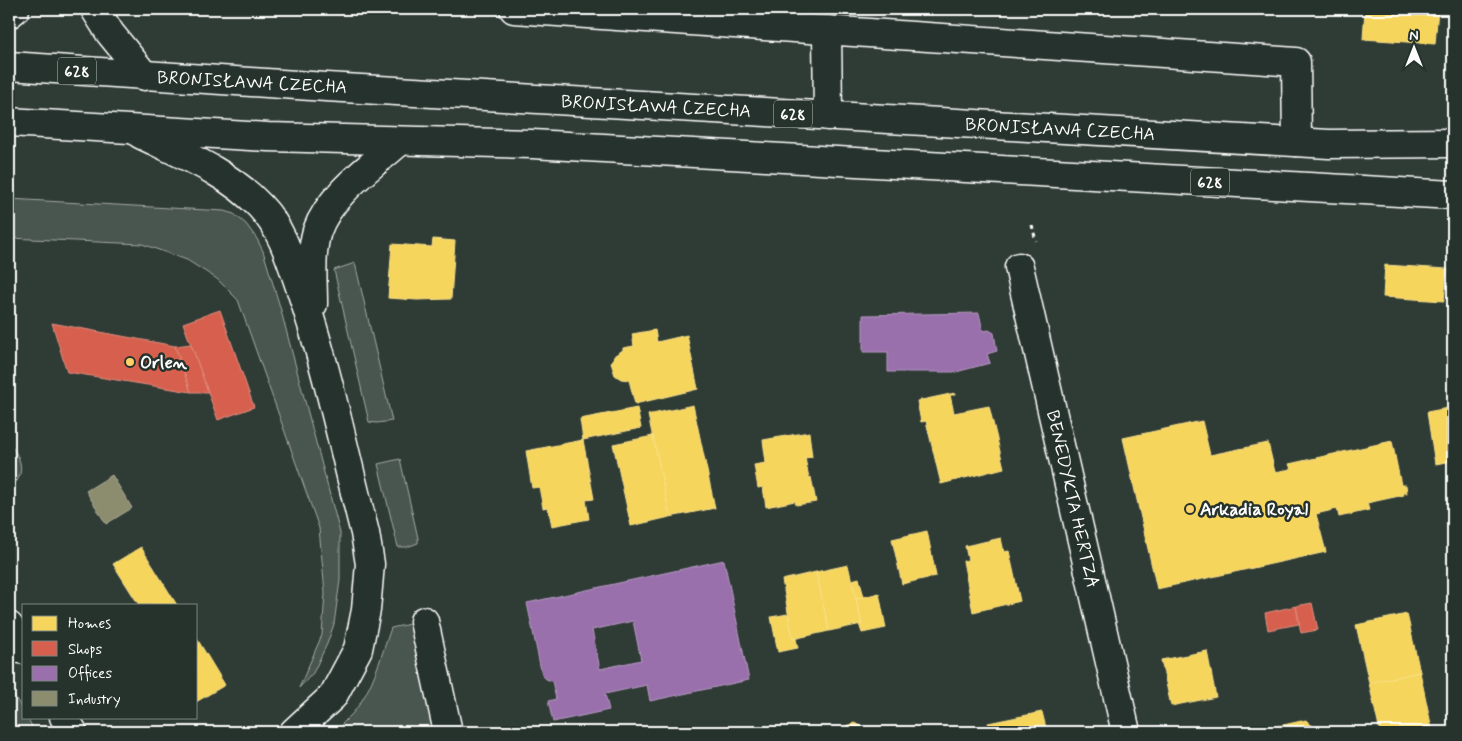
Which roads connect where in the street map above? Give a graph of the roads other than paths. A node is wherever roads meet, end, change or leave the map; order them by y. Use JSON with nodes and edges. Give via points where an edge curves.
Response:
{"nodes":[{"id":1,"x":15,"y":9,"type":"edge"},
{"id":2,"x":95,"y":9,"type":"edge"},
{"id":3,"x":514,"y":9,"type":"edge"},
{"id":4,"x":9,"y":14,"type":"edge"},
{"id":5,"x":827,"y":30,"type":"junction"},
{"id":6,"x":9,"y":66,"type":"edge"},
{"id":7,"x":145,"y":76,"type":"junction"},
{"id":8,"x":828,"y":116,"type":"junction"},
{"id":9,"x":9,"y":122,"type":"edge"},
{"id":10,"x":130,"y":128,"type":"junction"},
{"id":11,"x":400,"y":141,"type":"junction"},
{"id":12,"x":1297,"y":142,"type":"junction"},
{"id":13,"x":1453,"y":143,"type":"edge"},
{"id":14,"x":1453,"y":195,"type":"edge"},
{"id":15,"x":1019,"y":267,"type":"dead end"},
{"id":16,"x":314,"y":328,"type":"junction"},
{"id":17,"x":424,"y":621,"type":"dead end"},
{"id":18,"x":9,"y":626,"type":"edge"},
{"id":19,"x":22,"y":647,"type":"edge"},
{"id":20,"x":65,"y":718,"type":"edge"},
{"id":21,"x":73,"y":732,"type":"edge"},
{"id":22,"x":294,"y":732,"type":"edge"},
{"id":23,"x":448,"y":732,"type":"edge"},
{"id":24,"x":1126,"y":732,"type":"edge"}],
"edges":[{"from":1,"to":4,"type":"main road"},
{"from":2,"to":7,"type":"main road"},
{"from":3,"to":5,"type":"main road"},
{"from":5,"to":8,"type":"main road"},
{"from":5,"to":12,"type":"main road","via":[[1296,62]]},
{"from":6,"to":7,"type":"main road","name":"BRONISŁAWA CZECHA","number":"628"},
{"from":7,"to":8,"type":"main road","name":"BRONISŁAWA CZECHA","number":"628"},
{"from":8,"to":12,"type":"main road","name":"BRONISŁAWA CZECHA","number":"628"},
{"from":9,"to":10,"type":"main road","number":"628"},
{"from":10,"to":11,"type":"main road","number":"628"},
{"from":10,"to":16,"type":"main road","via":[[224,176],[260,206],[285,244]]},
{"from":11,"to":14,"type":"main road","number":"628","via":[[532,144]]},
{"from":11,"to":16,"type":"main road","via":[[344,189],[317,231],[313,256]]},
{"from":12,"to":13,"type":"main road","name":"BRONISŁAWA CZECHA","number":"628"},
{"from":15,"to":24,"type":"main road","name":"BENEDYKTA HERTZA"},
{"from":16,"to":22,"type":"main road","via":[[370,564],[358,649],[333,696]]},
{"from":17,"to":23,"type":"main road"},
{"from":18,"to":19,"type":"main road"},
{"from":20,"to":21,"type":"main road"}]}
